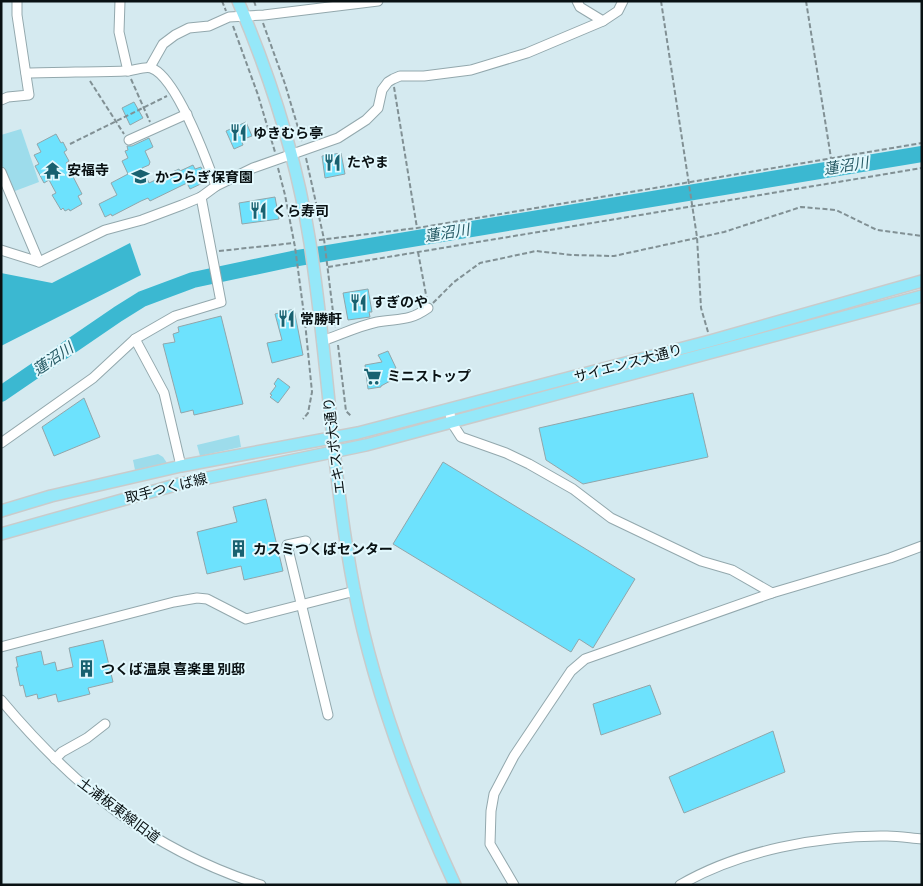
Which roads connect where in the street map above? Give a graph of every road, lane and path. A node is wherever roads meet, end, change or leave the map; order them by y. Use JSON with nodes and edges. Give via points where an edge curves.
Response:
{"nodes":[{"id":1,"x":17,"y":1,"type":"edge"},
{"id":2,"x":120,"y":1,"type":"edge"},
{"id":3,"x":222,"y":1,"type":"edge"},
{"id":4,"x":238,"y":1,"type":"edge"},
{"id":5,"x":254,"y":1,"type":"edge"},
{"id":6,"x":378,"y":1,"type":"edge"},
{"id":7,"x":576,"y":1,"type":"edge"},
{"id":8,"x":622,"y":1,"type":"edge"},
{"id":9,"x":661,"y":1,"type":"edge"},
{"id":10,"x":806,"y":1,"type":"edge"},
{"id":11,"x":260,"y":15,"type":"junction"},
{"id":12,"x":244,"y":16,"type":"junction"},
{"id":13,"x":230,"y":17,"type":"junction"},
{"id":14,"x":603,"y":21,"type":"junction"},
{"id":15,"x":150,"y":67,"type":"junction"},
{"id":16,"x":128,"y":71,"type":"junction"},
{"id":17,"x":85,"y":72,"type":"junction"},
{"id":18,"x":26,"y":73,"type":"junction"},
{"id":19,"x":393,"y":79,"type":"junction"},
{"id":20,"x":174,"y":93,"type":"junction"},
{"id":21,"x":1,"y":100,"type":"edge"},
{"id":22,"x":143,"y":108,"type":"junction"},
{"id":23,"x":187,"y":114,"type":"junction"},
{"id":24,"x":115,"y":121,"type":"junction"},
{"id":25,"x":153,"y":129,"type":"junction"},
{"id":26,"x":129,"y":140,"type":"joint"},
{"id":27,"x":922,"y":142,"type":"edge"},
{"id":28,"x":70,"y":144,"type":"dead end"},
{"id":29,"x":304,"y":150,"type":"junction"},
{"id":30,"x":291,"y":155,"type":"junction"},
{"id":31,"x":831,"y":158,"type":"junction"},
{"id":32,"x":275,"y":160,"type":"junction"},
{"id":33,"x":922,"y":168,"type":"edge"},
{"id":34,"x":1,"y":172,"type":"edge"},
{"id":35,"x":689,"y":183,"type":"junction"},
{"id":36,"x":216,"y":186,"type":"junction"},
{"id":37,"x":201,"y":197,"type":"junction"},
{"id":38,"x":691,"y":205,"type":"junction"},
{"id":39,"x":417,"y":228,"type":"junction"},
{"id":40,"x":922,"y":236,"type":"edge"},
{"id":41,"x":697,"y":237,"type":"junction"},
{"id":42,"x":324,"y":240,"type":"junction"},
{"id":43,"x":294,"y":243,"type":"junction"},
{"id":44,"x":310,"y":244,"type":"junction"},
{"id":45,"x":1,"y":250,"type":"edge"},
{"id":46,"x":217,"y":252,"type":"dead end"},
{"id":47,"x":418,"y":252,"type":"junction"},
{"id":48,"x":39,"y":262,"type":"junction"},
{"id":49,"x":922,"y":281,"type":"edge"},
{"id":50,"x":922,"y":296,"type":"edge"},
{"id":51,"x":428,"y":308,"type":"junction"},
{"id":52,"x":135,"y":340,"type":"junction"},
{"id":53,"x":710,"y":340,"type":"junction"},
{"id":54,"x":322,"y":341,"type":"junction"},
{"id":55,"x":449,"y":409,"type":"junction"},
{"id":56,"x":303,"y":419,"type":"dead end"},
{"id":57,"x":452,"y":422,"type":"junction"},
{"id":58,"x":332,"y":439,"type":"junction"},
{"id":59,"x":1,"y":443,"type":"edge"},
{"id":60,"x":334,"y":453,"type":"junction"},
{"id":61,"x":182,"y":466,"type":"junction"},
{"id":62,"x":1,"y":511,"type":"edge"},
{"id":63,"x":1,"y":534,"type":"edge"},
{"id":64,"x":306,"y":541,"type":"dead end"},
{"id":65,"x":922,"y":546,"type":"edge"},
{"id":66,"x":355,"y":591,"type":"junction"},
{"id":67,"x":772,"y":593,"type":"junction"},
{"id":68,"x":300,"y":605,"type":"junction"},
{"id":69,"x":1,"y":647,"type":"edge"},
{"id":70,"x":1,"y":700,"type":"edge"},
{"id":71,"x":328,"y":715,"type":"dead end"},
{"id":72,"x":105,"y":724,"type":"dead end"},
{"id":73,"x":55,"y":759,"type":"junction"},
{"id":74,"x":922,"y":839,"type":"edge"},
{"id":75,"x":260,"y":885,"type":"edge"},
{"id":76,"x":455,"y":885,"type":"edge"},
{"id":77,"x":514,"y":885,"type":"edge"},
{"id":78,"x":680,"y":885,"type":"edge"}],
"edges":[{"from":1,"to":18,"type":"street"},
{"from":2,"to":16,"type":"street","via":[[119,32]]},
{"from":3,"to":13,"type":"path"},
{"from":4,"to":12,"type":"main road","name":"エキスポ大通り"},
{"from":5,"to":11,"type":"path"},
{"from":6,"to":11,"type":"street"},
{"from":7,"to":14,"type":"street"},
{"from":8,"to":14,"type":"street","via":[[618,11]]},
{"from":9,"to":35,"type":"path"},
{"from":10,"to":31,"type":"path"},
{"from":11,"to":12,"type":"street"},
{"from":11,"to":29,"type":"path"},
{"from":12,"to":13,"type":"street"},
{"from":12,"to":30,"type":"main road","name":"エキスポ大通り","via":[[264,66]]},
{"from":13,"to":15,"type":"street","via":[[174,35],[163,44]]},
{"from":13,"to":32,"type":"path","via":[[258,95]]},
{"from":14,"to":19,"type":"street","via":[[526,53],[471,70]]},
{"from":15,"to":16,"type":"street"},
{"from":15,"to":20,"type":"street"},
{"from":16,"to":17,"type":"street"},
{"from":16,"to":22,"type":"path"},
{"from":17,"to":18,"type":"street"},
{"from":17,"to":24,"type":"path"},
{"from":18,"to":21,"type":"street","via":[[29,95]]},
{"from":19,"to":29,"type":"street","via":[[382,90],[378,108],[366,120],[338,138]]},
{"from":19,"to":39,"type":"path"},
{"from":20,"to":22,"type":"path"},
{"from":20,"to":23,"type":"street"},
{"from":22,"to":24,"type":"path"},
{"from":22,"to":25,"type":"path"},
{"from":23,"to":25,"type":"street"},
{"from":23,"to":36,"type":"street"},
{"from":24,"to":26,"type":"path"},
{"from":24,"to":28,"type":"path"},
{"from":25,"to":26,"type":"street"},
{"from":27,"to":31,"type":"path"},
{"from":29,"to":30,"type":"street"},
{"from":29,"to":42,"type":"path"},
{"from":30,"to":32,"type":"street"},
{"from":30,"to":44,"type":"main road","name":"エキスポ大通り"},
{"from":31,"to":35,"type":"path"},
{"from":32,"to":36,"type":"street"},
{"from":32,"to":43,"type":"path"},
{"from":33,"to":38,"type":"path"},
{"from":34,"to":48,"type":"street"},
{"from":35,"to":38,"type":"path"},
{"from":35,"to":39,"type":"path"},
{"from":36,"to":37,"type":"street"},
{"from":37,"to":48,"type":"street","via":[[142,220],[105,230]]},
{"from":37,"to":52,"type":"street","via":[[221,302],[174,316]]},
{"from":38,"to":41,"type":"path"},
{"from":38,"to":47,"type":"path"},
{"from":39,"to":42,"type":"path"},
{"from":40,"to":41,"type":"path","via":[[877,230],[836,210],[801,207],[724,232]]},
{"from":41,"to":51,"type":"path","via":[[614,256],[536,251],[480,263],[454,282]]},
{"from":41,"to":53,"type":"path","via":[[702,308]]},
{"from":42,"to":44,"type":"path"},
{"from":42,"to":47,"type":"path","via":[[328,266]]},
{"from":43,"to":46,"type":"path"},
{"from":43,"to":56,"type":"path","via":[[312,392],[308,413]]},
{"from":44,"to":54,"type":"main road","name":"エキスポ大通り"},
{"from":45,"to":48,"type":"street"},
{"from":47,"to":51,"type":"path"},
{"from":49,"to":53,"type":"main road","name":"サイエンス大通り"},
{"from":50,"to":57,"type":"main road","name":"サイエンス大通り"},
{"from":51,"to":54,"type":"street","via":[[417,316],[376,322]]},
{"from":52,"to":59,"type":"street","via":[[93,378]]},
{"from":52,"to":61,"type":"street","via":[[164,393]]},
{"from":53,"to":55,"type":"main road","name":"サイエンス大通り"},
{"from":54,"to":58,"type":"main road","name":"エキスポ大通り"},
{"from":55,"to":57,"type":"street"},
{"from":55,"to":58,"type":"main road","name":"サイエンス大通り"},
{"from":57,"to":60,"type":"main road","name":"サイエンス大通り"},
{"from":57,"to":67,"type":"street","via":[[461,437],[506,452],[529,464],[611,518],[701,561],[732,570]]},
{"from":58,"to":60,"type":"main road","name":"エキスポ大通り"},
{"from":58,"to":61,"type":"main road","name":"取手つくば線"},
{"from":60,"to":63,"type":"main road","name":"取手つくば線","via":[[179,484]]},
{"from":60,"to":66,"type":"main road","name":"エキスポ大通り"},
{"from":61,"to":62,"type":"main road","name":"取手つくば線"},
{"from":64,"to":68,"type":"street","via":[[287,546]]},
{"from":65,"to":67,"type":"street"},
{"from":66,"to":68,"type":"street"},
{"from":66,"to":76,"type":"main road","name":"エキスポ大通り","via":[[389,722],[413,788]]},
{"from":67,"to":77,"type":"street","via":[[584,659],[571,671],[514,756],[494,794],[490,844]]},
{"from":68,"to":69,"type":"street","via":[[246,619],[207,599],[197,598]]},
{"from":68,"to":71,"type":"street"},
{"from":70,"to":73,"type":"street","name":"土浦板東線旧道"},
{"from":72,"to":73,"type":"street"},
{"from":73,"to":75,"type":"street","name":"土浦板東線旧道","via":[[150,835],[198,861]]},
{"from":74,"to":78,"type":"street","via":[[887,836],[815,841],[754,854],[716,867]]}]}
